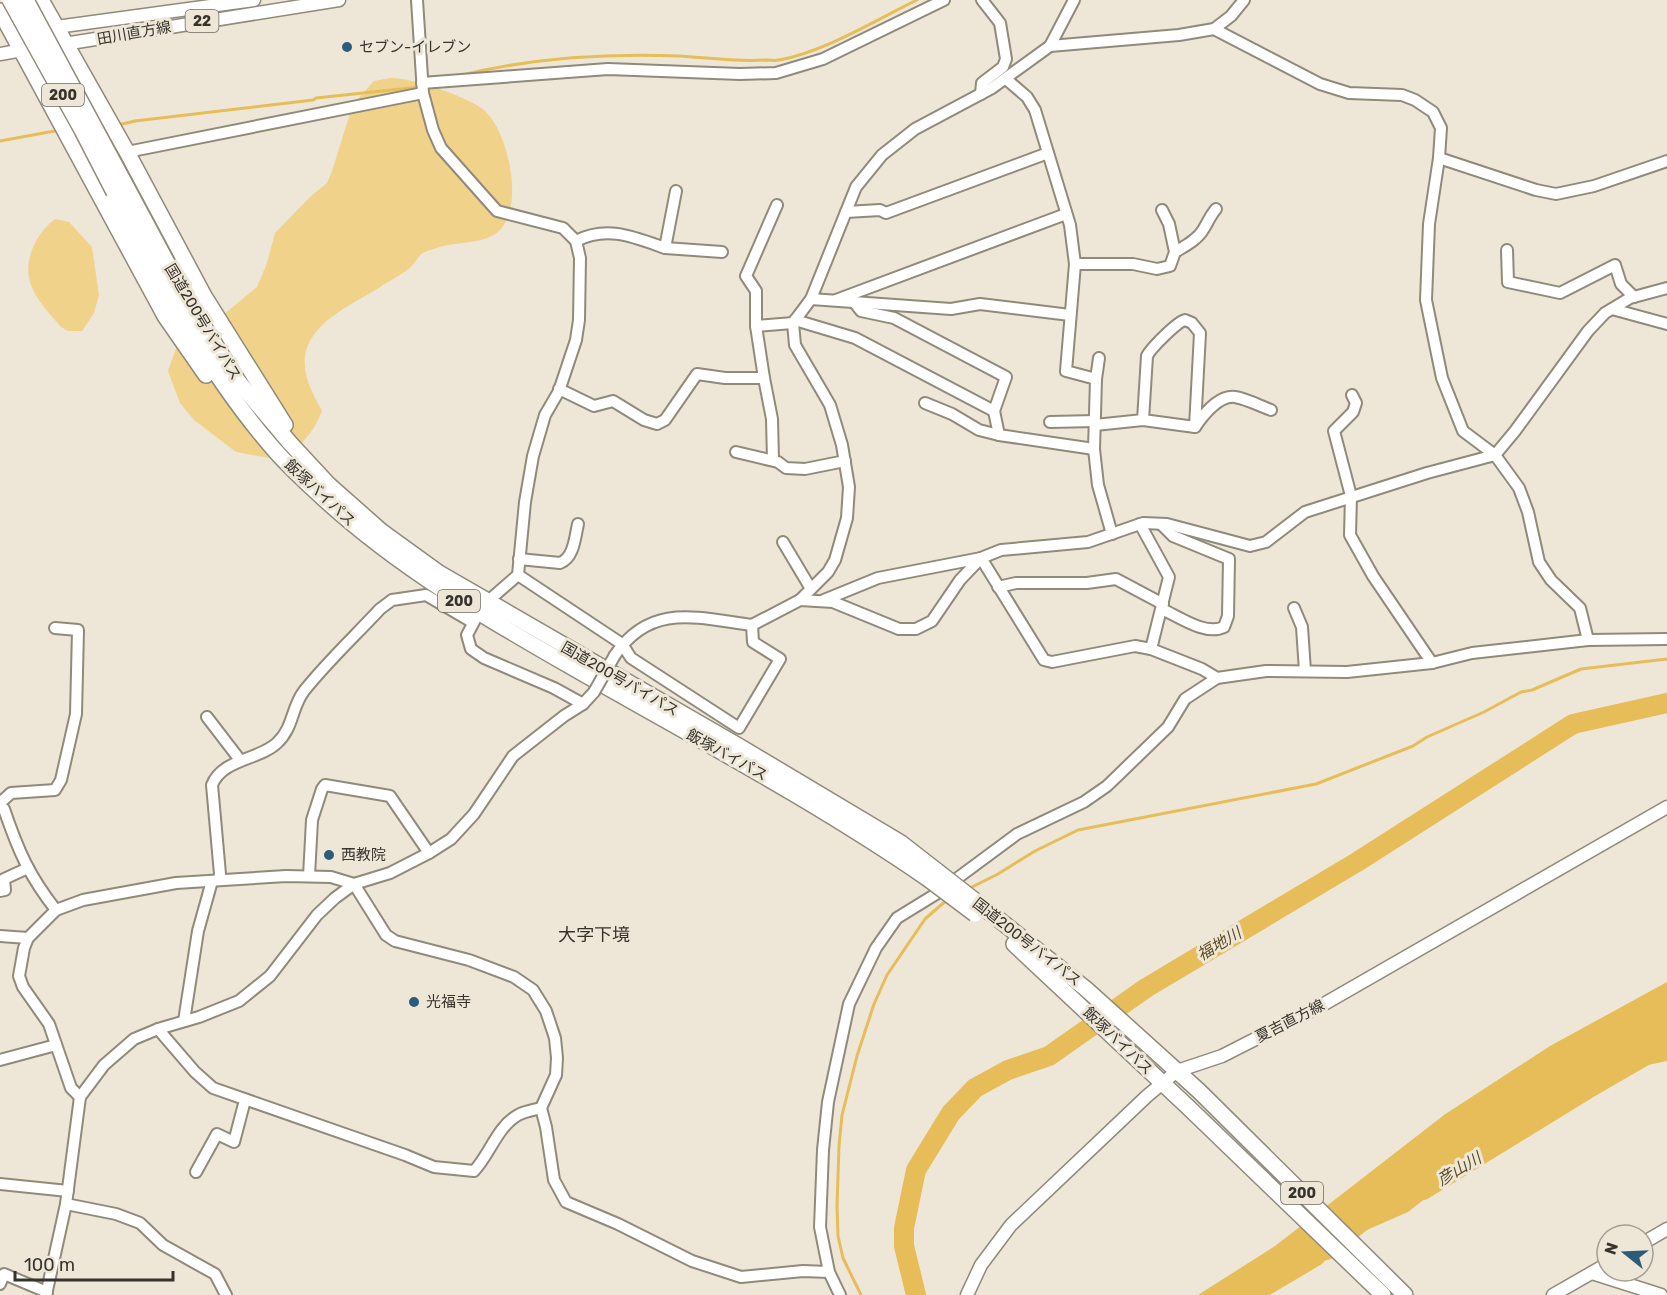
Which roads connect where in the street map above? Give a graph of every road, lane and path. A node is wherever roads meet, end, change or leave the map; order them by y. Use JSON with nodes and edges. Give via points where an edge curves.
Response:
{"nodes":[{"id":1,"x":10,"y":0,"type":"edge"},
{"id":2,"x":26,"y":0,"type":"edge"},
{"id":3,"x":40,"y":0,"type":"edge"},
{"id":4,"x":254,"y":0,"type":"edge"},
{"id":5,"x":339,"y":0,"type":"edge"},
{"id":6,"x":417,"y":0,"type":"edge"},
{"id":7,"x":944,"y":0,"type":"edge"},
{"id":8,"x":982,"y":0,"type":"edge"},
{"id":9,"x":1074,"y":0,"type":"edge"},
{"id":10,"x":1244,"y":0,"type":"edge"},
{"id":11,"x":0,"y":11,"type":"edge"},
{"id":12,"x":57,"y":28,"type":"junction"},
{"id":13,"x":1214,"y":29,"type":"junction"},
{"id":14,"x":6,"y":33,"type":"edge"},
{"id":15,"x":66,"y":44,"type":"junction"},
{"id":16,"x":1050,"y":46,"type":"junction"},
{"id":17,"x":22,"y":50,"type":"junction"},
{"id":18,"x":0,"y":54,"type":"edge"},
{"id":19,"x":1006,"y":79,"type":"junction"},
{"id":20,"x":423,"y":88,"type":"junction"},
{"id":21,"x":981,"y":94,"type":"junction"},
{"id":22,"x":127,"y":152,"type":"junction"},
{"id":23,"x":1048,"y":153,"type":"junction"},
{"id":24,"x":1439,"y":158,"type":"junction"},
{"id":25,"x":1667,"y":161,"type":"edge"},
{"id":26,"x":120,"y":189,"type":"junction"},
{"id":27,"x":676,"y":191,"type":"dead end"},
{"id":28,"x":777,"y":205,"type":"dead end"},
{"id":29,"x":1216,"y":209,"type":"dead end"},
{"id":30,"x":1162,"y":210,"type":"dead end"},
{"id":31,"x":846,"y":212,"type":"junction"},
{"id":32,"x":1066,"y":214,"type":"junction"},
{"id":33,"x":576,"y":241,"type":"junction"},
{"id":34,"x":665,"y":248,"type":"junction"},
{"id":35,"x":1507,"y":250,"type":"dead end"},
{"id":36,"x":722,"y":252,"type":"dead end"},
{"id":37,"x":1175,"y":252,"type":"junction"},
{"id":38,"x":1074,"y":264,"type":"junction"},
{"id":39,"x":1667,"y":288,"type":"edge"},
{"id":40,"x":1634,"y":297,"type":"junction"},
{"id":41,"x":811,"y":299,"type":"junction"},
{"id":42,"x":833,"y":301,"type":"junction"},
{"id":43,"x":854,"y":302,"type":"junction"},
{"id":44,"x":1612,"y":309,"type":"junction"},
{"id":45,"x":1070,"y":315,"type":"junction"},
{"id":46,"x":794,"y":322,"type":"junction"},
{"id":47,"x":1667,"y":324,"type":"edge"},
{"id":48,"x":756,"y":326,"type":"junction"},
{"id":49,"x":1099,"y":358,"type":"dead end"},
{"id":50,"x":764,"y":378,"type":"junction"},
{"id":51,"x":1096,"y":379,"type":"junction"},
{"id":52,"x":560,"y":389,"type":"junction"},
{"id":53,"x":1352,"y":395,"type":"dead end"},
{"id":54,"x":925,"y":403,"type":"dead end"},
{"id":55,"x":1271,"y":410,"type":"dead end"},
{"id":56,"x":994,"y":411,"type":"junction"},
{"id":57,"x":1143,"y":420,"type":"junction"},
{"id":58,"x":1050,"y":422,"type":"dead end"},
{"id":59,"x":1095,"y":423,"type":"junction"},
{"id":60,"x":1195,"y":427,"type":"junction"},
{"id":61,"x":999,"y":435,"type":"junction"},
{"id":62,"x":272,"y":448,"type":"junction"},
{"id":63,"x":1094,"y":449,"type":"junction"},
{"id":64,"x":736,"y":452,"type":"dead end"},
{"id":65,"x":1495,"y":455,"type":"junction"},
{"id":66,"x":303,"y":456,"type":"junction"},
{"id":67,"x":773,"y":460,"type":"junction"},
{"id":68,"x":845,"y":461,"type":"junction"},
{"id":69,"x":1351,"y":496,"type":"junction"},
{"id":70,"x":578,"y":524,"type":"dead end"},
{"id":71,"x":1140,"y":524,"type":"junction"},
{"id":72,"x":1161,"y":524,"type":"junction"},
{"id":73,"x":1112,"y":534,"type":"junction"},
{"id":74,"x":783,"y":542,"type":"dead end"},
{"id":75,"x":981,"y":558,"type":"junction"},
{"id":76,"x":519,"y":559,"type":"junction"},
{"id":77,"x":518,"y":575,"type":"junction"},
{"id":78,"x":998,"y":587,"type":"junction"},
{"id":79,"x":811,"y":589,"type":"junction"},
{"id":80,"x":800,"y":600,"type":"junction"},
{"id":81,"x":821,"y":601,"type":"junction"},
{"id":82,"x":1163,"y":607,"type":"junction"},
{"id":83,"x":1294,"y":609,"type":"dead end"},
{"id":84,"x":479,"y":613,"type":"junction"},
{"id":85,"x":752,"y":625,"type":"junction"},
{"id":86,"x":55,"y":628,"type":"dead end"},
{"id":87,"x":1667,"y":639,"type":"edge"},
{"id":88,"x":1588,"y":640,"type":"junction"},
{"id":89,"x":622,"y":644,"type":"junction"},
{"id":90,"x":1151,"y":649,"type":"junction"},
{"id":91,"x":1432,"y":663,"type":"junction"},
{"id":92,"x":1305,"y":671,"type":"junction"},
{"id":93,"x":1217,"y":678,"type":"junction"},
{"id":94,"x":583,"y":704,"type":"junction"},
{"id":95,"x":207,"y":717,"type":"dead end"},
{"id":96,"x":240,"y":760,"type":"junction"},
{"id":97,"x":0,"y":805,"type":"edge"},
{"id":98,"x":1667,"y":807,"type":"edge"},
{"id":99,"x":429,"y":853,"type":"junction"},
{"id":100,"x":28,"y":868,"type":"junction"},
{"id":101,"x":309,"y":876,"type":"junction"},
{"id":102,"x":215,"y":881,"type":"junction"},
{"id":103,"x":354,"y":884,"type":"junction"},
{"id":104,"x":0,"y":891,"type":"edge"},
{"id":105,"x":56,"y":910,"type":"junction"},
{"id":106,"x":979,"y":910,"type":"junction"},
{"id":107,"x":0,"y":936,"type":"edge"},
{"id":108,"x":28,"y":938,"type":"junction"},
{"id":109,"x":184,"y":1021,"type":"junction"},
{"id":110,"x":159,"y":1029,"type":"junction"},
{"id":111,"x":56,"y":1046,"type":"junction"},
{"id":112,"x":0,"y":1060,"type":"edge"},
{"id":113,"x":1177,"y":1071,"type":"junction"},
{"id":114,"x":1162,"y":1083,"type":"junction"},
{"id":115,"x":80,"y":1097,"type":"junction"},
{"id":116,"x":244,"y":1100,"type":"junction"},
{"id":117,"x":542,"y":1108,"type":"junction"},
{"id":118,"x":196,"y":1172,"type":"dead end"},
{"id":119,"x":0,"y":1184,"type":"edge"},
{"id":120,"x":68,"y":1191,"type":"junction"},
{"id":121,"x":66,"y":1204,"type":"junction"},
{"id":122,"x":1595,"y":1271,"type":"edge"},
{"id":123,"x":829,"y":1272,"type":"junction"},
{"id":124,"x":1592,"y":1273,"type":"junction"},
{"id":125,"x":0,"y":1284,"type":"edge"},
{"id":126,"x":47,"y":1293,"type":"edge"},
{"id":127,"x":226,"y":1295,"type":"edge"},
{"id":128,"x":840,"y":1295,"type":"edge"},
{"id":129,"x":967,"y":1295,"type":"edge"},
{"id":130,"x":1383,"y":1295,"type":"edge"},
{"id":131,"x":1405,"y":1295,"type":"edge"},
{"id":132,"x":1553,"y":1295,"type":"edge"},
{"id":133,"x":1661,"y":1295,"type":"edge"}],
"edges":[{"from":1,"to":26,"type":"highway","number":"200","bridge":true,"via":[[82,130]]},
{"from":2,"to":26,"type":"highway","number":"200","bridge":true},
{"from":3,"to":12,"type":"highway"},
{"from":4,"to":12,"type":"main road","name":"田川直方線","number":"22"},
{"from":5,"to":15,"type":"main road","name":"田川直方線","number":"22"},
{"from":6,"to":20,"type":"street"},
{"from":7,"to":20,"type":"street","via":[[823,59],[776,73],[608,69]]},
{"from":8,"to":21,"type":"street","via":[[1000,22],[1006,58],[1003,67],[982,83]]},
{"from":9,"to":16,"type":"street"},
{"from":10,"to":13,"type":"street"},
{"from":11,"to":14,"type":"highway"},
{"from":12,"to":14,"type":"main road","name":"田川直方線","number":"22"},
{"from":12,"to":15,"type":"highway"},
{"from":13,"to":16,"type":"street"},
{"from":13,"to":24,"type":"street","via":[[1320,84],[1349,93],[1402,95],[1415,100],[1432,112],[1441,128]]},
{"from":14,"to":17,"type":"highway"},
{"from":15,"to":17,"type":"main road","name":"田川直方線","number":"22"},
{"from":15,"to":22,"type":"highway"},
{"from":16,"to":19,"type":"street"},
{"from":17,"to":18,"type":"main road","name":"田川直方線","number":"22"},
{"from":17,"to":62,"type":"highway","via":[[165,316],[234,411]]},
{"from":19,"to":21,"type":"street"},
{"from":19,"to":23,"type":"street","via":[[1027,97],[1035,110]]},
{"from":20,"to":22,"type":"street"},
{"from":20,"to":33,"type":"street","via":[[441,148],[497,211],[563,228]]},
{"from":21,"to":31,"type":"street","via":[[915,129],[882,155],[856,187]]},
{"from":22,"to":66,"type":"highway","via":[[204,296]]},
{"from":23,"to":31,"type":"street","via":[[886,213]]},
{"from":23,"to":32,"type":"street"},
{"from":24,"to":25,"type":"street","via":[[1556,194],[1594,186]]},
{"from":24,"to":65,"type":"street","via":[[1429,224],[1426,300],[1442,378],[1463,431]]},
{"from":26,"to":62,"type":"highway","name":"飯塚バイパス","number":"200","via":[[185,325]]},
{"from":26,"to":66,"type":"highway","name":"国道200号バイパス","number":"200","via":[[238,381]]},
{"from":27,"to":34,"type":"street"},
{"from":28,"to":48,"type":"street","via":[[746,276],[756,291]]},
{"from":29,"to":37,"type":"street","via":[[1194,240]]},
{"from":30,"to":37,"type":"street"},
{"from":31,"to":41,"type":"street"},
{"from":32,"to":38,"type":"street"},
{"from":32,"to":42,"type":"street"},
{"from":33,"to":34,"type":"street","via":[[592,233],[615,233]]},
{"from":33,"to":52,"type":"street","via":[[580,258],[579,320]]},
{"from":34,"to":36,"type":"street"},
{"from":35,"to":40,"type":"street","via":[[1508,282],[1560,293],[1615,265],[1622,284]]},
{"from":37,"to":38,"type":"street","via":[[1170,266],[1157,269],[1133,264]]},
{"from":38,"to":45,"type":"street"},
{"from":39,"to":40,"type":"street"},
{"from":40,"to":44,"type":"street"},
{"from":41,"to":42,"type":"street"},
{"from":41,"to":46,"type":"street"},
{"from":42,"to":43,"type":"street"},
{"from":43,"to":45,"type":"street","via":[[951,309],[980,304]]},
{"from":43,"to":56,"type":"street","via":[[861,311],[894,318],[1005,377]]},
{"from":44,"to":47,"type":"street"},
{"from":44,"to":65,"type":"street","via":[[1588,331]]},
{"from":45,"to":51,"type":"street","via":[[1066,371]]},
{"from":46,"to":48,"type":"street"},
{"from":46,"to":56,"type":"street","via":[[855,338]]},
{"from":46,"to":68,"type":"street","via":[[795,345],[830,405]]},
{"from":48,"to":50,"type":"street"},
{"from":49,"to":51,"type":"street"},
{"from":50,"to":52,"type":"street","via":[[697,374],[665,420],[657,424],[613,401],[594,406]]},
{"from":50,"to":67,"type":"street","via":[[772,419]]},
{"from":51,"to":59,"type":"street"},
{"from":52,"to":76,"type":"street","via":[[545,415],[533,456]]},
{"from":53,"to":69,"type":"street","via":[[1356,404],[1353,412],[1334,431]]},
{"from":54,"to":61,"type":"street","via":[[979,430]]},
{"from":55,"to":60,"type":"street","via":[[1235,397],[1226,398],[1206,411]]},
{"from":56,"to":61,"type":"street"},
{"from":57,"to":59,"type":"street"},
{"from":57,"to":60,"type":"street"},
{"from":57,"to":60,"type":"street","via":[[1147,356],[1178,322],[1185,320],[1200,333]]},
{"from":58,"to":59,"type":"street"},
{"from":59,"to":63,"type":"street"},
{"from":61,"to":63,"type":"street"},
{"from":62,"to":84,"type":"highway","name":"飯塚バイパス","number":"200","via":[[346,519],[417,573]]},
{"from":63,"to":73,"type":"street","via":[[1098,484]]},
{"from":64,"to":67,"type":"street"},
{"from":65,"to":69,"type":"street"},
{"from":65,"to":88,"type":"street","via":[[1519,488],[1539,562],[1551,580],[1580,608]]},
{"from":66,"to":84,"type":"highway","name":"国道200号バイパス","number":"200","via":[[329,485],[381,531],[439,573]]},
{"from":67,"to":68,"type":"street","via":[[786,468],[805,469]]},
{"from":68,"to":79,"type":"street","via":[[849,487],[847,518],[835,560]]},
{"from":69,"to":72,"type":"street","via":[[1305,512],[1266,542],[1250,546]]},
{"from":69,"to":91,"type":"street","via":[[1350,535]]},
{"from":70,"to":76,"type":"street","via":[[566,561]]},
{"from":71,"to":72,"type":"street"},
{"from":71,"to":73,"type":"street"},
{"from":71,"to":82,"type":"street","via":[[1169,577]]},
{"from":72,"to":82,"type":"street","via":[[1173,536],[1229,559],[1228,616],[1224,627],[1217,631],[1207,629]]},
{"from":73,"to":75,"type":"street","via":[[1088,542],[1001,550]]},
{"from":74,"to":79,"type":"street"},
{"from":75,"to":78,"type":"street"},
{"from":75,"to":81,"type":"street","via":[[878,578]]},
{"from":75,"to":81,"type":"street","via":[[960,580],[932,621],[916,629],[899,629],[833,602]]},
{"from":76,"to":77,"type":"street"},
{"from":77,"to":84,"type":"street"},
{"from":77,"to":89,"type":"street"},
{"from":78,"to":82,"type":"street","via":[[1116,579]]},
{"from":78,"to":90,"type":"street","via":[[1044,660],[1052,662],[1135,646]]},
{"from":79,"to":80,"type":"street"},
{"from":80,"to":81,"type":"street"},
{"from":80,"to":85,"type":"street"},
{"from":82,"to":90,"type":"street"},
{"from":83,"to":92,"type":"street","via":[[1302,627]]},
{"from":84,"to":94,"type":"street","via":[[467,635],[471,649]]},
{"from":84,"to":96,"type":"street","via":[[426,595],[392,600],[303,692],[293,720],[279,741]]},
{"from":84,"to":106,"type":"highway","name":"国道200号バイパス","number":"200","bridge":true,"via":[[742,748],[901,843],[932,874]]},
{"from":85,"to":89,"type":"street","via":[[675,616],[647,623]]},
{"from":85,"to":89,"type":"street","via":[[753,642],[780,658],[740,728],[632,658]]},
{"from":86,"to":97,"type":"street","via":[[78,630],[76,714],[61,780],[55,790],[11,794]]},
{"from":87,"to":88,"type":"street"},
{"from":88,"to":91,"type":"street","via":[[1472,653]]},
{"from":89,"to":94,"type":"street","bridge":true},
{"from":90,"to":93,"type":"street"},
{"from":91,"to":92,"type":"street","via":[[1347,672]]},
{"from":92,"to":93,"type":"street","via":[[1266,671]]},
{"from":93,"to":123,"type":"street","via":[[1185,699],[1168,728],[1107,786],[1084,802],[1017,834],[975,863],[897,918],[876,948],[849,1004],[828,1102],[820,1227]]},
{"from":94,"to":99,"type":"street","via":[[513,756],[474,814],[451,839]]},
{"from":95,"to":96,"type":"street"},
{"from":96,"to":102,"type":"street","via":[[220,773],[212,785],[220,874]]},
{"from":97,"to":100,"type":"street"},
{"from":98,"to":113,"type":"main road","name":"夏吉直方線","via":[[1324,1004],[1222,1056]]},
{"from":99,"to":101,"type":"street","via":[[390,796],[325,785],[312,820]]},
{"from":99,"to":103,"type":"street","via":[[390,873]]},
{"from":100,"to":104,"type":"street","via":[[4,879],[5,890]]},
{"from":100,"to":105,"type":"street"},
{"from":101,"to":102,"type":"street"},
{"from":101,"to":103,"type":"street"},
{"from":102,"to":105,"type":"street","via":[[137,889]]},
{"from":102,"to":109,"type":"street","via":[[198,931]]},
{"from":103,"to":109,"type":"street","via":[[317,915],[270,976],[247,995]]},
{"from":103,"to":117,"type":"street","via":[[386,935],[395,941],[469,960],[514,977],[533,990],[546,1011],[557,1058],[556,1075]]},
{"from":105,"to":108,"type":"street"},
{"from":106,"to":113,"type":"highway","name":"国道200号バイパス","number":"200","via":[[1086,988]]},
{"from":106,"to":114,"type":"highway","name":"飯塚バイパス","number":"200"},
{"from":107,"to":108,"type":"street"},
{"from":108,"to":111,"type":"street","via":[[20,976],[23,987],[49,1024]]},
{"from":109,"to":110,"type":"street"},
{"from":110,"to":115,"type":"street","via":[[134,1039],[104,1065]]},
{"from":110,"to":116,"type":"street","via":[[213,1088]]},
{"from":111,"to":112,"type":"street"},
{"from":111,"to":115,"type":"street","via":[[71,1088]]},
{"from":113,"to":114,"type":"main road","name":"夏吉直方線"},
{"from":113,"to":131,"type":"highway","name":"国道200号バイパス","number":"200"},
{"from":114,"to":129,"type":"main road","name":"夏吉直方線","via":[[1011,1225],[981,1265]]},
{"from":114,"to":130,"type":"highway","name":"飯塚バイパス","number":"200"},
{"from":115,"to":120,"type":"street"},
{"from":116,"to":117,"type":"street","via":[[434,1167],[474,1171],[509,1122],[520,1114]]},
{"from":116,"to":118,"type":"street","via":[[234,1142],[217,1134]]},
{"from":117,"to":123,"type":"street","via":[[554,1180],[566,1202],[692,1260],[741,1277]]},
{"from":119,"to":120,"type":"street"},
{"from":120,"to":121,"type":"street"},
{"from":121,"to":126,"type":"street"},
{"from":121,"to":127,"type":"street","via":[[140,1223],[163,1245],[215,1275]]},
{"from":122,"to":124,"type":"main road"},
{"from":123,"to":128,"type":"street"},
{"from":124,"to":132,"type":"main road"},
{"from":124,"to":133,"type":"main road"},
{"from":125,"to":126,"type":"street","via":[[4,1274]]}]}
